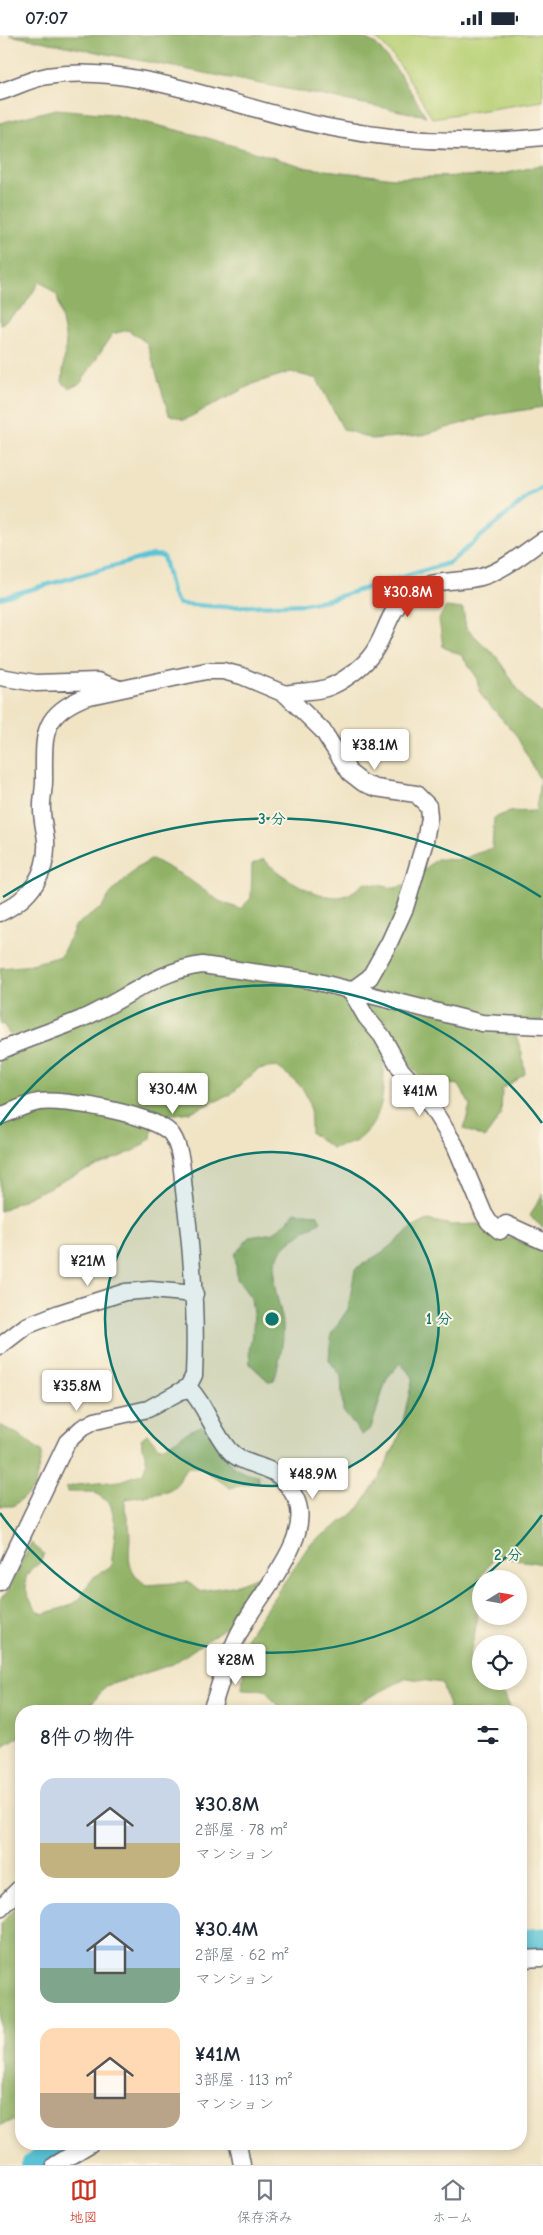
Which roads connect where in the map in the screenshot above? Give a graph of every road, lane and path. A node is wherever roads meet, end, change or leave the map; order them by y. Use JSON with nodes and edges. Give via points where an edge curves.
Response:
{"nodes":[{"id":1,"x":0,"y":92,"type":"edge"},
{"id":2,"x":543,"y":137,"type":"edge"},
{"id":3,"x":543,"y":540,"type":"edge"},
{"id":4,"x":0,"y":677,"type":"edge"},
{"id":5,"x":119,"y":689,"type":"junction"},
{"id":6,"x":285,"y":694,"type":"junction"},
{"id":7,"x":0,"y":913,"type":"edge"},
{"id":8,"x":351,"y":991,"type":"junction"},
{"id":9,"x":543,"y":1026,"type":"edge"},
{"id":10,"x":0,"y":1051,"type":"edge"},
{"id":11,"x":0,"y":1116,"type":"edge"},
{"id":12,"x":543,"y":1241,"type":"edge"},
{"id":13,"x":195,"y":1294,"type":"junction"},
{"id":14,"x":0,"y":1346,"type":"edge"},
{"id":15,"x":188,"y":1387,"type":"junction"},
{"id":16,"x":0,"y":1582,"type":"edge"},
{"id":17,"x":213,"y":1705,"type":"edge"},
{"id":18,"x":15,"y":1893,"type":"edge"},
{"id":19,"x":0,"y":1908,"type":"edge"},
{"id":20,"x":543,"y":1957,"type":"edge"},
{"id":21,"x":527,"y":1958,"type":"edge"},
{"id":22,"x":80,"y":2150,"type":"edge"},
{"id":23,"x":239,"y":2150,"type":"edge"},
{"id":24,"x":54,"y":2165,"type":"edge"},
{"id":25,"x":242,"y":2165,"type":"edge"}],
"edges":[{"from":1,"to":2,"type":"street","via":[[46,77],[109,74],[328,127],[393,138],[448,143]]},
{"from":3,"to":6,"type":"street","via":[[492,573],[434,583],[410,593],[387,621],[369,659],[331,686],[314,693]]},
{"from":4,"to":5,"type":"street","via":[[36,683],[98,681]]},
{"from":5,"to":6,"type":"street","via":[[206,671],[223,671]]},
{"from":5,"to":7,"type":"street","via":[[67,705],[53,719],[44,735],[42,809],[46,850],[34,888]]},
{"from":6,"to":8,"type":"street","via":[[323,731],[350,773],[376,788],[416,794],[428,806],[425,841],[405,908],[370,977]]},
{"from":8,"to":9,"type":"street","via":[[482,1023]]},
{"from":8,"to":10,"type":"street","via":[[274,973],[225,967],[186,967],[78,1020]]},
{"from":8,"to":12,"type":"street","via":[[401,1070],[424,1095],[455,1145],[489,1222]]},
{"from":11,"to":13,"type":"street","via":[[39,1102],[62,1102],[111,1110],[157,1123],[172,1134],[179,1150]]},
{"from":13,"to":14,"type":"street","via":[[151,1290],[125,1292],[26,1326]]},
{"from":13,"to":15,"type":"street","via":[[194,1375]]},
{"from":15,"to":16,"type":"street","via":[[148,1409],[95,1421],[67,1441]]},
{"from":15,"to":17,"type":"street","via":[[197,1396],[217,1435],[230,1452],[243,1462],[271,1470],[291,1490],[300,1510],[298,1529],[289,1553],[243,1624]]},
{"from":18,"to":19,"type":"street"},
{"from":20,"to":21,"type":"street"},
{"from":22,"to":24,"type":"street"},
{"from":23,"to":25,"type":"street"}]}
